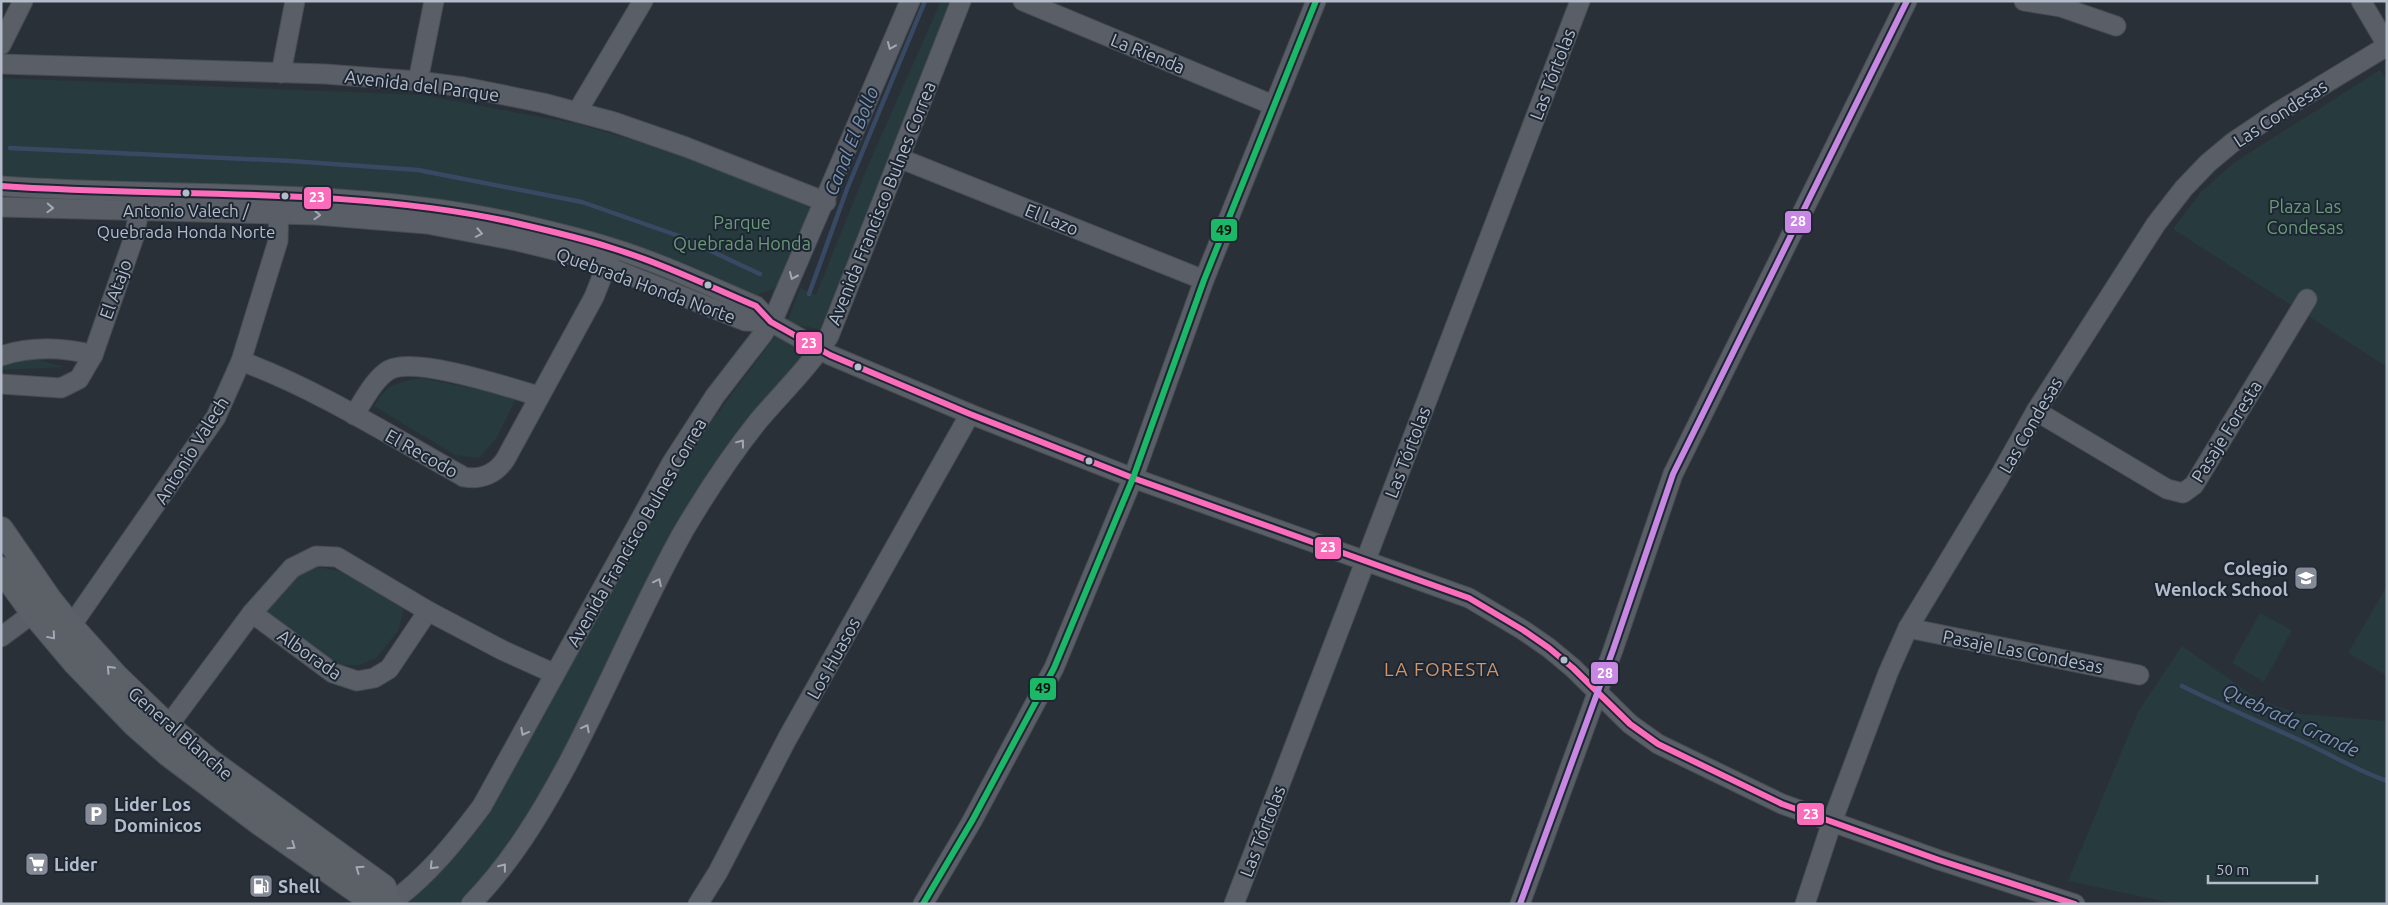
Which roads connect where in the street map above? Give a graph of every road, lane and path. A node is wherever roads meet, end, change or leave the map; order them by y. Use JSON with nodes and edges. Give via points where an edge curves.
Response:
{"nodes":[{"id":1,"x":23,"y":1,"type":"edge"},
{"id":2,"x":295,"y":1,"type":"edge"},
{"id":3,"x":434,"y":1,"type":"edge"},
{"id":4,"x":643,"y":1,"type":"edge"},
{"id":5,"x":910,"y":1,"type":"edge"},
{"id":6,"x":961,"y":1,"type":"edge"},
{"id":7,"x":1022,"y":1,"type":"edge"},
{"id":8,"x":1316,"y":1,"type":"edge"},
{"id":9,"x":1580,"y":1,"type":"edge"},
{"id":10,"x":1907,"y":1,"type":"edge"},
{"id":11,"x":2024,"y":1,"type":"edge"},
{"id":12,"x":2361,"y":1,"type":"edge"},
{"id":13,"x":2116,"y":26,"type":"dead end"},
{"id":14,"x":1,"y":46,"type":"edge"},
{"id":15,"x":2387,"y":46,"type":"edge"},
{"id":16,"x":1,"y":64,"type":"edge"},
{"id":17,"x":281,"y":73,"type":"junction"},
{"id":18,"x":418,"y":81,"type":"junction"},
{"id":19,"x":1273,"y":105,"type":"junction"},
{"id":20,"x":577,"y":112,"type":"junction"},
{"id":21,"x":899,"y":158,"type":"junction"},
{"id":22,"x":1,"y":186,"type":"edge"},
{"id":23,"x":280,"y":196,"type":"junction"},
{"id":24,"x":138,"y":202,"type":"junction"},
{"id":25,"x":826,"y":202,"type":"junction"},
{"id":26,"x":1,"y":207,"type":"edge"},
{"id":27,"x":279,"y":215,"type":"junction"},
{"id":28,"x":613,"y":248,"type":"junction"},
{"id":29,"x":606,"y":266,"type":"junction"},
{"id":30,"x":1204,"y":280,"type":"junction"},
{"id":31,"x":2307,"y":299,"type":"dead end"},
{"id":32,"x":771,"y":322,"type":"junction"},
{"id":33,"x":820,"y":350,"type":"junction"},
{"id":34,"x":93,"y":355,"type":"junction"},
{"id":35,"x":1,"y":356,"type":"edge"},
{"id":36,"x":241,"y":361,"type":"junction"},
{"id":37,"x":1,"y":384,"type":"edge"},
{"id":38,"x":538,"y":396,"type":"junction"},
{"id":39,"x":2036,"y":412,"type":"junction"},
{"id":40,"x":970,"y":414,"type":"junction"},
{"id":41,"x":354,"y":415,"type":"junction"},
{"id":42,"x":1133,"y":478,"type":"junction"},
{"id":43,"x":1,"y":529,"type":"edge"},
{"id":44,"x":1365,"y":560,"type":"junction"},
{"id":45,"x":1,"y":569,"type":"edge"},
{"id":46,"x":42,"y":606,"type":"junction"},
{"id":47,"x":428,"y":611,"type":"junction"},
{"id":48,"x":252,"y":613,"type":"junction"},
{"id":49,"x":71,"y":626,"type":"junction"},
{"id":50,"x":1908,"y":628,"type":"junction"},
{"id":51,"x":1,"y":637,"type":"edge"},
{"id":52,"x":555,"y":674,"type":"junction"},
{"id":53,"x":2139,"y":675,"type":"dead end"},
{"id":54,"x":1597,"y":691,"type":"junction"},
{"id":55,"x":168,"y":726,"type":"junction"},
{"id":56,"x":168,"y":754,"type":"junction"},
{"id":57,"x":232,"y":778,"type":"junction"},
{"id":58,"x":236,"y":805,"type":"junction"},
{"id":59,"x":1832,"y":822,"type":"junction"},
{"id":60,"x":299,"y":826,"type":"junction"},
{"id":61,"x":2065,"y":903,"type":"edge"},
{"id":62,"x":389,"y":904,"type":"edge"},
{"id":63,"x":471,"y":904,"type":"edge"},
{"id":64,"x":698,"y":904,"type":"edge"},
{"id":65,"x":922,"y":904,"type":"edge"},
{"id":66,"x":1234,"y":904,"type":"edge"},
{"id":67,"x":1520,"y":904,"type":"edge"},
{"id":68,"x":1805,"y":904,"type":"edge"}],
"edges":[{"from":1,"to":14,"type":"street"},
{"from":2,"to":17,"type":"street"},
{"from":3,"to":18,"type":"street"},
{"from":4,"to":20,"type":"street"},
{"from":5,"to":25,"type":"street","name":"Avenida Francisco Bulnes Correa","one_way":true},
{"from":6,"to":21,"type":"street","name":"Avenida Francisco Bulnes Correa"},
{"from":7,"to":19,"type":"street","name":"La Rienda"},
{"from":8,"to":19,"type":"street"},
{"from":9,"to":44,"type":"street","name":"Las Tórtolas"},
{"from":10,"to":54,"type":"street","via":[[1672,474]]},
{"from":11,"to":13,"type":"street","via":[[2060,8]]},
{"from":12,"to":15,"type":"street"},
{"from":15,"to":39,"type":"street","name":"Las Condesas","via":[[2232,144],[2184,188],[2156,224]]},
{"from":16,"to":17,"type":"street","name":"Avenida del Parque"},
{"from":17,"to":18,"type":"street","name":"Avenida del Parque"},
{"from":18,"to":20,"type":"street","name":"Avenida del Parque","via":[[500,94]]},
{"from":19,"to":30,"type":"street"},
{"from":20,"to":25,"type":"street","name":"Avenida del Parque","via":[[650,134]]},
{"from":21,"to":30,"type":"street","name":"El Lazo"},
{"from":21,"to":33,"type":"street","name":"Avenida Francisco Bulnes Correa","via":[[836,321]]},
{"from":22,"to":24,"type":"street","name":"Quebrada Honda Norte"},
{"from":23,"to":24,"type":"street","name":"Quebrada Honda Norte"},
{"from":23,"to":27,"type":"street","name":"Antonio Valech"},
{"from":23,"to":28,"type":"street","name":"Quebrada Honda Norte","via":[[442,211],[506,221]]},
{"from":26,"to":24,"type":"street","name":"Quebrada Honda Norte","one_way":true},
{"from":24,"to":27,"type":"street","name":"Quebrada Honda Norte"},
{"from":24,"to":34,"type":"street","name":"El Atajo","via":[[134,237]]},
{"from":25,"to":32,"type":"street","name":"Avenida Francisco Bulnes Correa","one_way":true},
{"from":27,"to":29,"type":"street","name":"Quebrada Honda Norte","one_way":true,"via":[[427,224],[517,241]]},
{"from":27,"to":36,"type":"street","name":"Antonio Valech","via":[[278,241]]},
{"from":28,"to":29,"type":"street","name":"El Recodo"},
{"from":28,"to":32,"type":"street","name":"Quebrada Honda Norte","via":[[756,306]]},
{"from":29,"to":32,"type":"street","name":"Quebrada Honda Norte","via":[[745,321]]},
{"from":29,"to":38,"type":"street","name":"El Recodo","via":[[594,297]]},
{"from":30,"to":42,"type":"street"},
{"from":31,"to":39,"type":"street","name":"Pasaje Foresta","via":[[2194,485],[2183,493],[2167,489]]},
{"from":32,"to":33,"type":"street"},
{"from":32,"to":52,"type":"street","name":"Avenida Francisco Bulnes Correa","via":[[715,396],[671,464]]},
{"from":33,"to":40,"type":"street"},
{"from":63,"to":33,"type":"street","name":"Avenida Francisco Bulnes Correa","one_way":true,"via":[[507,862],[544,808],[699,506],[753,428]]},
{"from":34,"to":35,"type":"street","via":[[78,351],[32,349]]},
{"from":34,"to":37,"type":"street","name":"El Atajo","via":[[79,379],[61,388]]},
{"from":36,"to":41,"type":"street","name":"El Recodo","via":[[268,371]]},
{"from":36,"to":49,"type":"street","name":"Antonio Valech","via":[[216,416]]},
{"from":38,"to":41,"type":"street","via":[[476,377],[404,366],[390,369],[378,379]]},
{"from":38,"to":41,"type":"street","name":"El Recodo","via":[[501,465],[488,475],[472,478],[464,477]]},
{"from":39,"to":50,"type":"street","name":"Las Condesas"},
{"from":40,"to":42,"type":"street"},
{"from":40,"to":64,"type":"street","name":"Los Huasos"},
{"from":42,"to":44,"type":"street"},
{"from":42,"to":65,"type":"street","via":[[1054,668],[972,821]]},
{"from":43,"to":46,"type":"main road","name":"General Blanche"},
{"from":44,"to":54,"type":"street","via":[[1469,598],[1497,613],[1549,648]]},
{"from":44,"to":66,"type":"street","name":"Las Tórtolas"},
{"from":45,"to":46,"type":"main road","name":"General Blanche"},
{"from":46,"to":49,"type":"main road","name":"General Blanche"},
{"from":46,"to":51,"type":"street"},
{"from":46,"to":56,"type":"main road","name":"General Blanche","one_way":true,"via":[[102,693]]},
{"from":47,"to":48,"type":"street","via":[[336,557],[326,556],[307,559],[292,568]]},
{"from":47,"to":48,"type":"street","name":"Alborada","via":[[389,669],[374,678],[357,681],[333,673]]},
{"from":47,"to":52,"type":"street"},
{"from":48,"to":55,"type":"street"},
{"from":55,"to":49,"type":"main road","name":"General Blanche","one_way":true,"via":[[116,676]]},
{"from":50,"to":53,"type":"street","name":"Pasaje Las Condesas"},
{"from":50,"to":59,"type":"street","name":"Las Condesas"},
{"from":52,"to":62,"type":"street","name":"Avenida Francisco Bulnes Correa","one_way":true,"via":[[497,782],[471,821],[425,874]]},
{"from":54,"to":59,"type":"street","via":[[1630,724],[1671,752],[1782,804]]},
{"from":54,"to":67,"type":"street"},
{"from":55,"to":57,"type":"main road","name":"General Blanche"},
{"from":56,"to":57,"type":"main road","via":[[187,757],[217,777]]},
{"from":56,"to":58,"type":"main road","name":"General Blanche"},
{"from":57,"to":60,"type":"main road","name":"General Blanche"},
{"from":58,"to":60,"type":"main road","via":[[250,805],[280,824]]},
{"from":58,"to":62,"type":"main road","name":"General Blanche","one_way":true,"via":[[367,898]]},
{"from":59,"to":61,"type":"street"},
{"from":59,"to":68,"type":"street","name":"Las Condesas"},
{"from":62,"to":60,"type":"main road","name":"General Blanche","one_way":true,"via":[[384,887]]}]}
